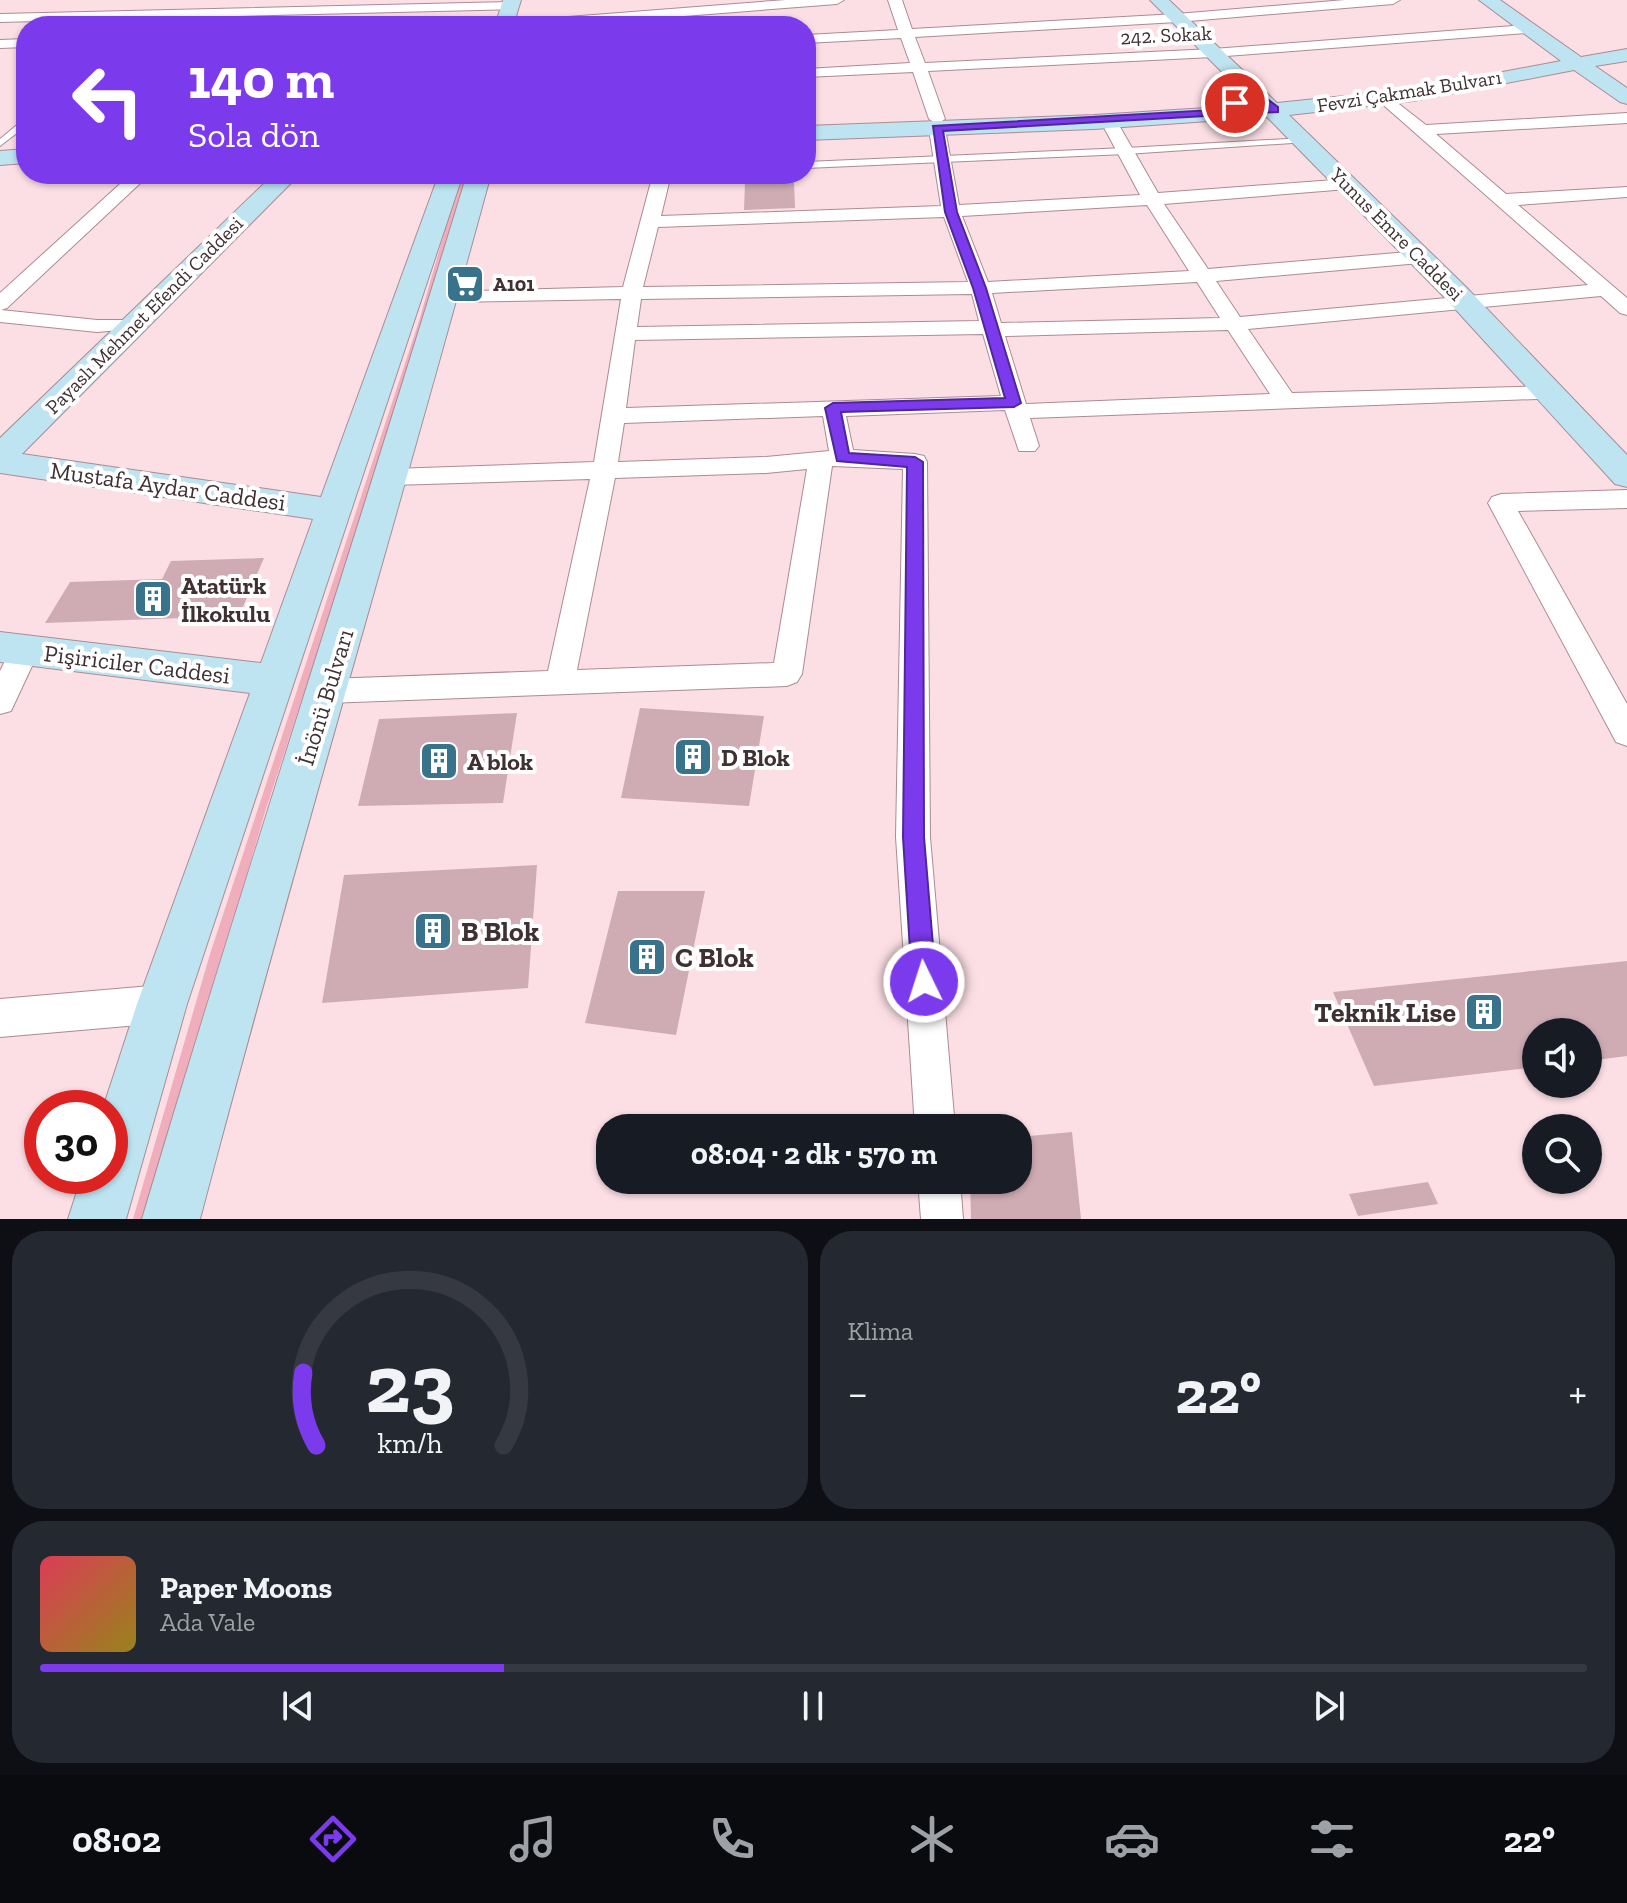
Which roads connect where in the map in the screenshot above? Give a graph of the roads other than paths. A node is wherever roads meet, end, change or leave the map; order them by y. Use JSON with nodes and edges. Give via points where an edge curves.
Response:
{"nodes":[{"id":1,"x":837,"y":0,"type":"edge"},
{"id":2,"x":895,"y":0,"type":"edge"},
{"id":3,"x":1393,"y":0,"type":"edge"},
{"id":4,"x":1488,"y":0,"type":"edge"},
{"id":5,"x":46,"y":1,"type":"edge"},
{"id":6,"x":511,"y":3,"type":"edge"},
{"id":7,"x":1168,"y":9,"type":"edge"},
{"id":8,"x":266,"y":12,"type":"junction"},
{"id":9,"x":676,"y":13,"type":"edge"},
{"id":10,"x":28,"y":16,"type":"edge"},
{"id":11,"x":106,"y":16,"type":"edge"},
{"id":12,"x":263,"y":16,"type":"edge"},
{"id":13,"x":639,"y":16,"type":"edge"},
{"id":14,"x":1527,"y":29,"type":"junction"},
{"id":15,"x":907,"y":33,"type":"junction"},
{"id":16,"x":816,"y":38,"type":"edge"},
{"id":17,"x":1627,"y":46,"type":"edge"},
{"id":18,"x":1213,"y":53,"type":"junction"},
{"id":19,"x":1627,"y":55,"type":"edge"},
{"id":20,"x":1570,"y":59,"type":"junction"},
{"id":21,"x":920,"y":68,"type":"junction"},
{"id":22,"x":816,"y":73,"type":"edge"},
{"id":23,"x":1627,"y":98,"type":"edge"},
{"id":24,"x":1386,"y":99,"type":"junction"},
{"id":25,"x":1270,"y":105,"type":"junction"},
{"id":26,"x":1627,"y":118,"type":"edge"},
{"id":27,"x":1108,"y":120,"type":"junction"},
{"id":28,"x":816,"y":123,"type":"edge"},
{"id":29,"x":937,"y":124,"type":"junction"},
{"id":30,"x":16,"y":130,"type":"edge"},
{"id":31,"x":1425,"y":130,"type":"junction"},
{"id":32,"x":816,"y":132,"type":"edge"},
{"id":33,"x":1304,"y":140,"type":"junction"},
{"id":34,"x":0,"y":143,"type":"edge"},
{"id":35,"x":1126,"y":151,"type":"junction"},
{"id":36,"x":942,"y":160,"type":"junction"},
{"id":37,"x":816,"y":165,"type":"edge"},
{"id":38,"x":132,"y":184,"type":"edge"},
{"id":39,"x":278,"y":184,"type":"edge"},
{"id":40,"x":448,"y":184,"type":"edge"},
{"id":41,"x":476,"y":184,"type":"edge"},
{"id":42,"x":660,"y":184,"type":"edge"},
{"id":43,"x":1348,"y":184,"type":"junction"},
{"id":44,"x":1627,"y":192,"type":"edge"},
{"id":45,"x":1504,"y":200,"type":"junction"},
{"id":46,"x":1153,"y":201,"type":"junction"},
{"id":47,"x":951,"y":212,"type":"junction"},
{"id":48,"x":651,"y":222,"type":"junction"},
{"id":49,"x":1420,"y":257,"type":"junction"},
{"id":50,"x":1201,"y":276,"type":"junction"},
{"id":51,"x":1627,"y":283,"type":"edge"},
{"id":52,"x":1602,"y":287,"type":"junction"},
{"id":53,"x":980,"y":288,"type":"junction"},
{"id":54,"x":632,"y":292,"type":"junction"},
{"id":55,"x":444,"y":296,"type":"junction"},
{"id":56,"x":1464,"y":302,"type":"junction"},
{"id":57,"x":0,"y":304,"type":"edge"},
{"id":58,"x":1627,"y":309,"type":"edge"},
{"id":59,"x":0,"y":316,"type":"edge"},
{"id":60,"x":136,"y":324,"type":"junction"},
{"id":61,"x":1234,"y":324,"type":"junction"},
{"id":62,"x":992,"y":329,"type":"junction"},
{"id":63,"x":626,"y":334,"type":"junction"},
{"id":64,"x":1554,"y":393,"type":"junction"},
{"id":65,"x":1285,"y":400,"type":"junction"},
{"id":66,"x":1015,"y":407,"type":"junction"},
{"id":67,"x":833,"y":408,"type":"junction"},
{"id":68,"x":613,"y":416,"type":"junction"},
{"id":69,"x":1027,"y":446,"type":"dead end"},
{"id":70,"x":832,"y":459,"type":"junction"},
{"id":71,"x":0,"y":460,"type":"edge"},
{"id":72,"x":605,"y":468,"type":"junction"},
{"id":73,"x":1627,"y":476,"type":"edge"},
{"id":74,"x":392,"y":477,"type":"junction"},
{"id":75,"x":1627,"y":499,"type":"edge"},
{"id":76,"x":336,"y":511,"type":"junction"},
{"id":77,"x":12,"y":649,"type":"edge"},
{"id":78,"x":273,"y":680,"type":"junction"},
{"id":79,"x":560,"y":683,"type":"junction"},
{"id":80,"x":327,"y":691,"type":"junction"},
{"id":81,"x":0,"y":702,"type":"edge"},
{"id":82,"x":1627,"y":733,"type":"edge"},
{"id":83,"x":162,"y":1004,"type":"junction"},
{"id":84,"x":0,"y":1018,"type":"edge"},
{"id":85,"x":934,"y":1114,"type":"edge"},
{"id":86,"x":940,"y":1194,"type":"edge"},
{"id":87,"x":97,"y":1219,"type":"edge"},
{"id":88,"x":171,"y":1219,"type":"edge"},
{"id":89,"x":942,"y":1219,"type":"edge"}],
"edges":[{"from":1,"to":9,"type":"street"},
{"from":2,"to":15,"type":"street"},
{"from":3,"to":7,"type":"street"},
{"from":4,"to":14,"type":"street"},
{"from":5,"to":10,"type":"street"},
{"from":6,"to":8,"type":"street"},
{"from":7,"to":15,"type":"street"},
{"from":7,"to":18,"type":"street","name":"Yunus Emre Caddesi"},
{"from":8,"to":11,"type":"street"},
{"from":8,"to":12,"type":"street"},
{"from":9,"to":13,"type":"street"},
{"from":14,"to":18,"type":"street","name":"242. Sokak"},
{"from":14,"to":20,"type":"street"},
{"from":15,"to":16,"type":"street"},
{"from":15,"to":21,"type":"street"},
{"from":17,"to":20,"type":"street","name":"Fevzi Çakmak Bulvarı"},
{"from":18,"to":21,"type":"street","name":"242. Sokak"},
{"from":18,"to":25,"type":"street","name":"Yunus Emre Caddesi"},
{"from":19,"to":20,"type":"street","name":"Fevzi Çakmak Bulvarı"},
{"from":20,"to":23,"type":"street"},
{"from":20,"to":24,"type":"street","name":"Fevzi Çakmak Bulvarı"},
{"from":20,"to":25,"type":"street","name":"Fevzi Çakmak Bulvarı"},
{"from":21,"to":22,"type":"street","name":"242. Sokak"},
{"from":21,"to":29,"type":"street"},
{"from":24,"to":25,"type":"street","name":"Fevzi Çakmak Bulvarı"},
{"from":24,"to":31,"type":"street"},
{"from":25,"to":27,"type":"street","name":"Fevzi Çakmak Bulvarı"},
{"from":25,"to":29,"type":"street","name":"Fevzi Çakmak Bulvarı"},
{"from":25,"to":33,"type":"street","name":"Yunus Emre Caddesi"},
{"from":26,"to":31,"type":"street"},
{"from":27,"to":29,"type":"street","name":"Fevzi Çakmak Bulvarı"},
{"from":27,"to":35,"type":"street"},
{"from":28,"to":29,"type":"street","name":"Fevzi Çakmak Bulvarı"},
{"from":29,"to":32,"type":"street","name":"Fevzi Çakmak Bulvarı"},
{"from":29,"to":36,"type":"street"},
{"from":30,"to":34,"type":"lane"},
{"from":31,"to":45,"type":"street"},
{"from":33,"to":35,"type":"lane"},
{"from":33,"to":43,"type":"street","name":"Yunus Emre Caddesi"},
{"from":35,"to":36,"type":"lane"},
{"from":35,"to":46,"type":"street"},
{"from":36,"to":37,"type":"lane"},
{"from":36,"to":47,"type":"street"},
{"from":38,"to":57,"type":"street"},
{"from":39,"to":60,"type":"street","name":"Payaslı Mehmet Efendi Caddesi"},
{"from":40,"to":76,"type":"street"},
{"from":41,"to":55,"type":"street","name":"İnönü Bulvarı"},
{"from":42,"to":48,"type":"street"},
{"from":43,"to":46,"type":"street"},
{"from":43,"to":49,"type":"street","name":"Yunus Emre Caddesi"},
{"from":44,"to":45,"type":"street"},
{"from":45,"to":52,"type":"street"},
{"from":46,"to":47,"type":"street"},
{"from":46,"to":50,"type":"street"},
{"from":47,"to":48,"type":"street"},
{"from":47,"to":53,"type":"street"},
{"from":48,"to":54,"type":"street"},
{"from":49,"to":50,"type":"street"},
{"from":49,"to":56,"type":"street","name":"Yunus Emre Caddesi"},
{"from":50,"to":53,"type":"street"},
{"from":50,"to":61,"type":"street"},
{"from":51,"to":52,"type":"street"},
{"from":52,"to":56,"type":"street"},
{"from":52,"to":58,"type":"street"},
{"from":53,"to":54,"type":"street"},
{"from":53,"to":62,"type":"street"},
{"from":54,"to":55,"type":"street"},
{"from":54,"to":63,"type":"street"},
{"from":55,"to":74,"type":"street","name":"İnönü Bulvarı"},
{"from":56,"to":61,"type":"street"},
{"from":56,"to":64,"type":"street","name":"Yunus Emre Caddesi"},
{"from":59,"to":60,"type":"street","via":[[97,326]]},
{"from":60,"to":71,"type":"street","name":"Payaslı Mehmet Efendi Caddesi"},
{"from":61,"to":62,"type":"street"},
{"from":61,"to":65,"type":"street"},
{"from":62,"to":63,"type":"street"},
{"from":62,"to":66,"type":"street"},
{"from":63,"to":68,"type":"street"},
{"from":64,"to":65,"type":"street"},
{"from":64,"to":73,"type":"street","name":"Yunus Emre Caddesi"},
{"from":65,"to":66,"type":"street"},
{"from":66,"to":67,"type":"street"},
{"from":66,"to":69,"type":"street"},
{"from":67,"to":68,"type":"street"},
{"from":67,"to":70,"type":"street"},
{"from":68,"to":72,"type":"street"},
{"from":70,"to":72,"type":"street"},
{"from":70,"to":79,"type":"street","via":[[787,674]]},
{"from":70,"to":85,"type":"street","via":[[915,462],[913,837]]},
{"from":71,"to":76,"type":"street","name":"Mustafa Aydar Caddesi"},
{"from":72,"to":74,"type":"street"},
{"from":72,"to":79,"type":"street"},
{"from":74,"to":80,"type":"street","name":"İnönü Bulvarı"},
{"from":75,"to":82,"type":"street","via":[[1501,503]]},
{"from":76,"to":78,"type":"street"},
{"from":77,"to":78,"type":"street","name":"Pişiriciler Caddesi"},
{"from":77,"to":81,"type":"street"},
{"from":78,"to":83,"type":"street"},
{"from":79,"to":80,"type":"street"},
{"from":80,"to":88,"type":"street","name":"İnönü Bulvarı"},
{"from":83,"to":84,"type":"street"},
{"from":83,"to":87,"type":"street"},
{"from":86,"to":89,"type":"street"}]}
